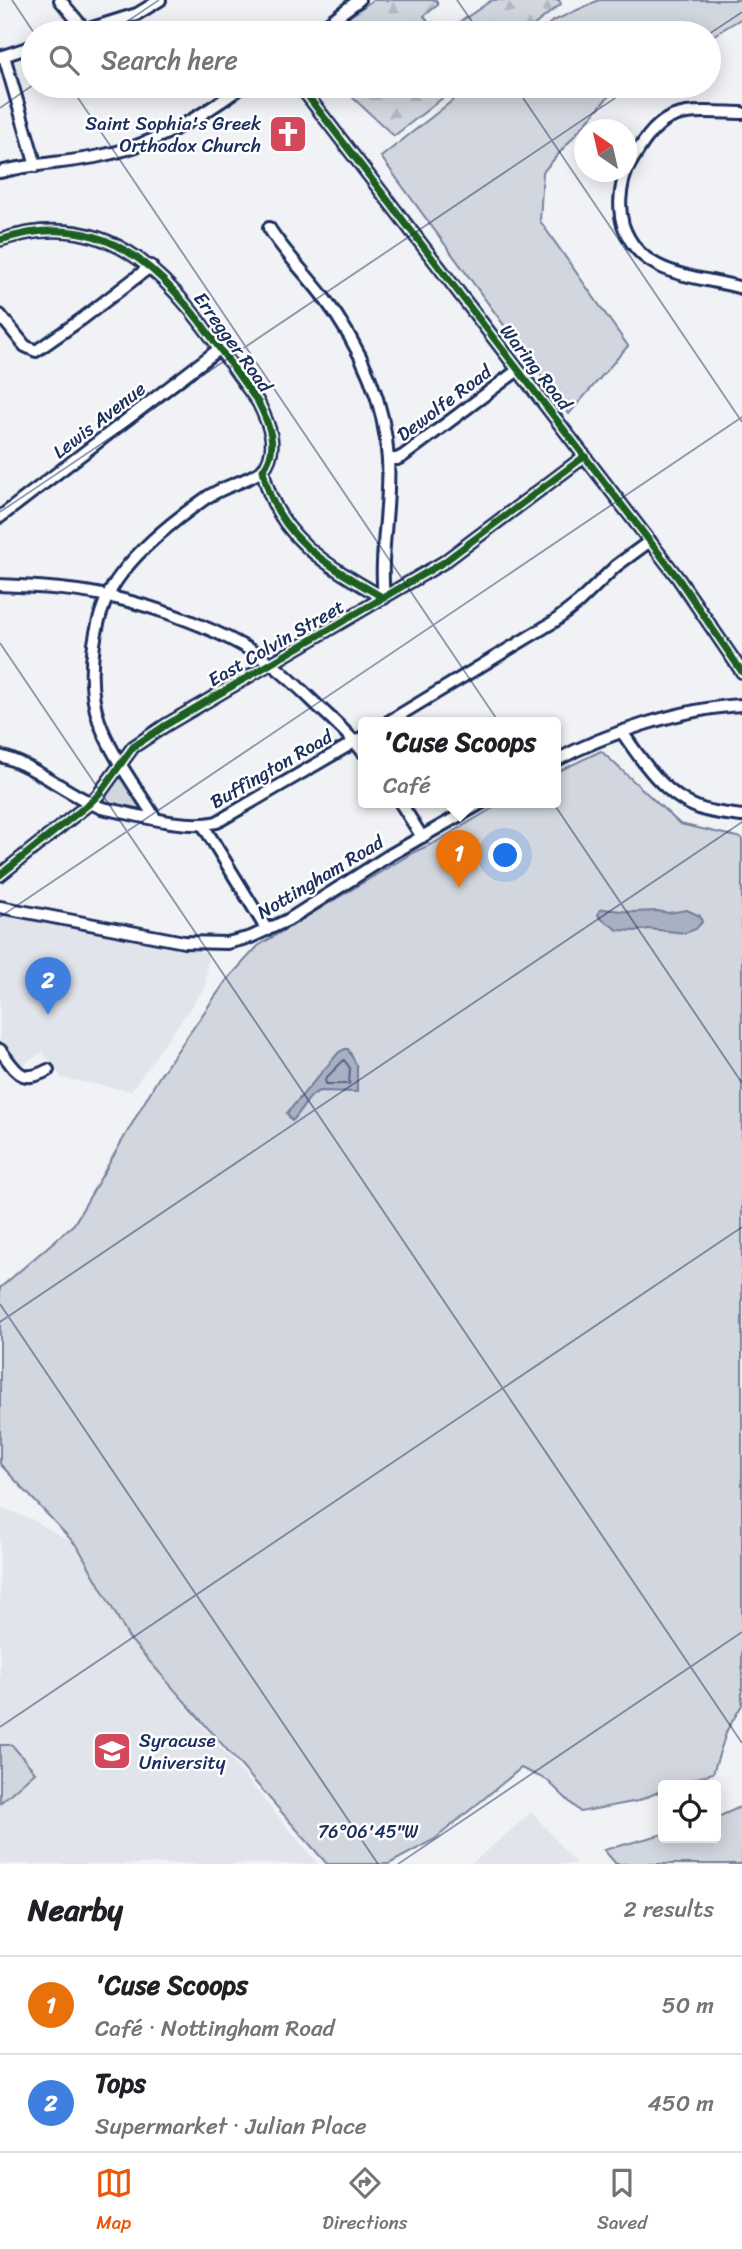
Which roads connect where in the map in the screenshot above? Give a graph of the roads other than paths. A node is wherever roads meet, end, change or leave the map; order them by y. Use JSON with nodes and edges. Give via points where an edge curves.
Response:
{"nodes":[{"id":1,"x":60,"y":0,"type":"edge"},
{"id":2,"x":160,"y":0,"type":"edge"},
{"id":3,"x":359,"y":0,"type":"edge"},
{"id":4,"x":73,"y":21,"type":"edge"},
{"id":5,"x":115,"y":21,"type":"edge"},
{"id":6,"x":331,"y":21,"type":"edge"},
{"id":7,"x":21,"y":50,"type":"edge"},
{"id":8,"x":2,"y":56,"type":"edge"},
{"id":9,"x":225,"y":98,"type":"edge"},
{"id":10,"x":309,"y":98,"type":"edge"},
{"id":11,"x":742,"y":113,"type":"edge"},
{"id":12,"x":637,"y":152,"type":"edge"},
{"id":13,"x":36,"y":166,"type":"junction"},
{"id":14,"x":0,"y":172,"type":"edge"},
{"id":15,"x":622,"y":182,"type":"edge"},
{"id":16,"x":269,"y":228,"type":"dead end"},
{"id":17,"x":0,"y":240,"type":"edge"},
{"id":18,"x":150,"y":267,"type":"junction"},
{"id":19,"x":742,"y":288,"type":"edge"},
{"id":20,"x":0,"y":315,"type":"edge"},
{"id":21,"x":219,"y":349,"type":"junction"},
{"id":22,"x":518,"y":370,"type":"junction"},
{"id":23,"x":585,"y":456,"type":"junction"},
{"id":24,"x":388,"y":459,"type":"junction"},
{"id":25,"x":263,"y":470,"type":"junction"},
{"id":26,"x":0,"y":517,"type":"edge"},
{"id":27,"x":650,"y":541,"type":"junction"},
{"id":28,"x":0,"y":585,"type":"edge"},
{"id":29,"x":109,"y":596,"type":"junction"},
{"id":30,"x":384,"y":598,"type":"junction"},
{"id":31,"x":271,"y":664,"type":"junction"},
{"id":32,"x":742,"y":671,"type":"edge"},
{"id":33,"x":742,"y":705,"type":"edge"},
{"id":34,"x":396,"y":717,"type":"edge"},
{"id":35,"x":622,"y":732,"type":"junction"},
{"id":36,"x":358,"y":738,"type":"edge"},
{"id":37,"x":358,"y":740,"type":"edge"},
{"id":38,"x":0,"y":756,"type":"edge"},
{"id":39,"x":561,"y":758,"type":"edge"},
{"id":40,"x":121,"y":762,"type":"junction"},
{"id":41,"x":90,"y":803,"type":"junction"},
{"id":42,"x":404,"y":808,"type":"edge"},
{"id":43,"x":473,"y":808,"type":"edge"},
{"id":44,"x":742,"y":816,"type":"edge"},
{"id":45,"x":155,"y":818,"type":"junction"},
{"id":46,"x":203,"y":825,"type":"junction"},
{"id":47,"x":422,"y":837,"type":"junction"},
{"id":48,"x":0,"y":875,"type":"edge"},
{"id":49,"x":0,"y":907,"type":"edge"},
{"id":50,"x":267,"y":930,"type":"junction"},
{"id":51,"x":0,"y":1050,"type":"edge"},
{"id":52,"x":48,"y":1070,"type":"dead end"}],
"edges":[{"from":1,"to":4,"type":"street"},
{"from":2,"to":5,"type":"street"},
{"from":3,"to":6,"type":"street"},
{"from":7,"to":8,"type":"street"},
{"from":8,"to":13,"type":"street"},
{"from":9,"to":13,"type":"street","via":[[162,136],[98,157]]},
{"from":10,"to":22,"type":"street","name":"Waring Road"},
{"from":11,"to":12,"type":"street","via":[[695,111],[669,118],[654,128]]},
{"from":13,"to":14,"type":"street"},
{"from":15,"to":19,"type":"street","via":[[622,221],[644,258],[672,272]]},
{"from":16,"to":24,"type":"street","via":[[323,296],[363,359],[379,401]]},
{"from":17,"to":18,"type":"street","name":"Erregger Road","via":[[40,231],[76,232],[126,249]]},
{"from":18,"to":20,"type":"street","via":[[36,351],[25,346]]},
{"from":18,"to":21,"type":"street","name":"Erregger Road"},
{"from":21,"to":25,"type":"street","name":"Erregger Road","via":[[268,422],[271,456]]},
{"from":21,"to":26,"type":"street","name":"Lewis Avenue"},
{"from":22,"to":23,"type":"street","name":"Waring Road"},
{"from":22,"to":24,"type":"street","name":"Dewolfe Road","via":[[403,456]]},
{"from":23,"to":27,"type":"street","name":"Waring Road"},
{"from":23,"to":30,"type":"street","name":"East Colvin Street","via":[[443,562]]},
{"from":24,"to":30,"type":"street"},
{"from":25,"to":29,"type":"street","via":[[206,499],[157,537],[120,575]]},
{"from":25,"to":30,"type":"street","via":[[270,496],[299,539],[330,567]]},
{"from":27,"to":32,"type":"street","name":"Waring Road"},
{"from":27,"to":34,"type":"street","via":[[555,621]]},
{"from":28,"to":29,"type":"street"},
{"from":29,"to":31,"type":"street","via":[[198,626]]},
{"from":29,"to":40,"type":"street","via":[[95,640],[93,697]]},
{"from":30,"to":31,"type":"street","name":"East Colvin Street"},
{"from":31,"to":36,"type":"street"},
{"from":31,"to":40,"type":"street","name":"East Colvin Street","via":[[166,725],[133,747]]},
{"from":33,"to":35,"type":"street","via":[[700,710]]},
{"from":35,"to":39,"type":"street"},
{"from":35,"to":44,"type":"street","via":[[637,755],[684,801]]},
{"from":37,"to":46,"type":"street","name":"Buffington Road","via":[[217,822]]},
{"from":38,"to":41,"type":"street","name":"Buffington Road","via":[[37,771]]},
{"from":40,"to":41,"type":"street","name":"East Colvin Street"},
{"from":40,"to":45,"type":"street"},
{"from":41,"to":45,"type":"street","name":"Buffington Road"},
{"from":41,"to":48,"type":"street","name":"East Colvin Street"},
{"from":42,"to":47,"type":"street"},
{"from":43,"to":47,"type":"street","name":"Nottingham Road"},
{"from":45,"to":46,"type":"street","name":"Buffington Road"},
{"from":46,"to":50,"type":"street"},
{"from":47,"to":50,"type":"street","name":"Nottingham Road"},
{"from":49,"to":50,"type":"street","name":"Nottingham Road","via":[[200,944],[227,943]]},
{"from":51,"to":52,"type":"street","via":[[22,1076],[30,1078]]}]}
